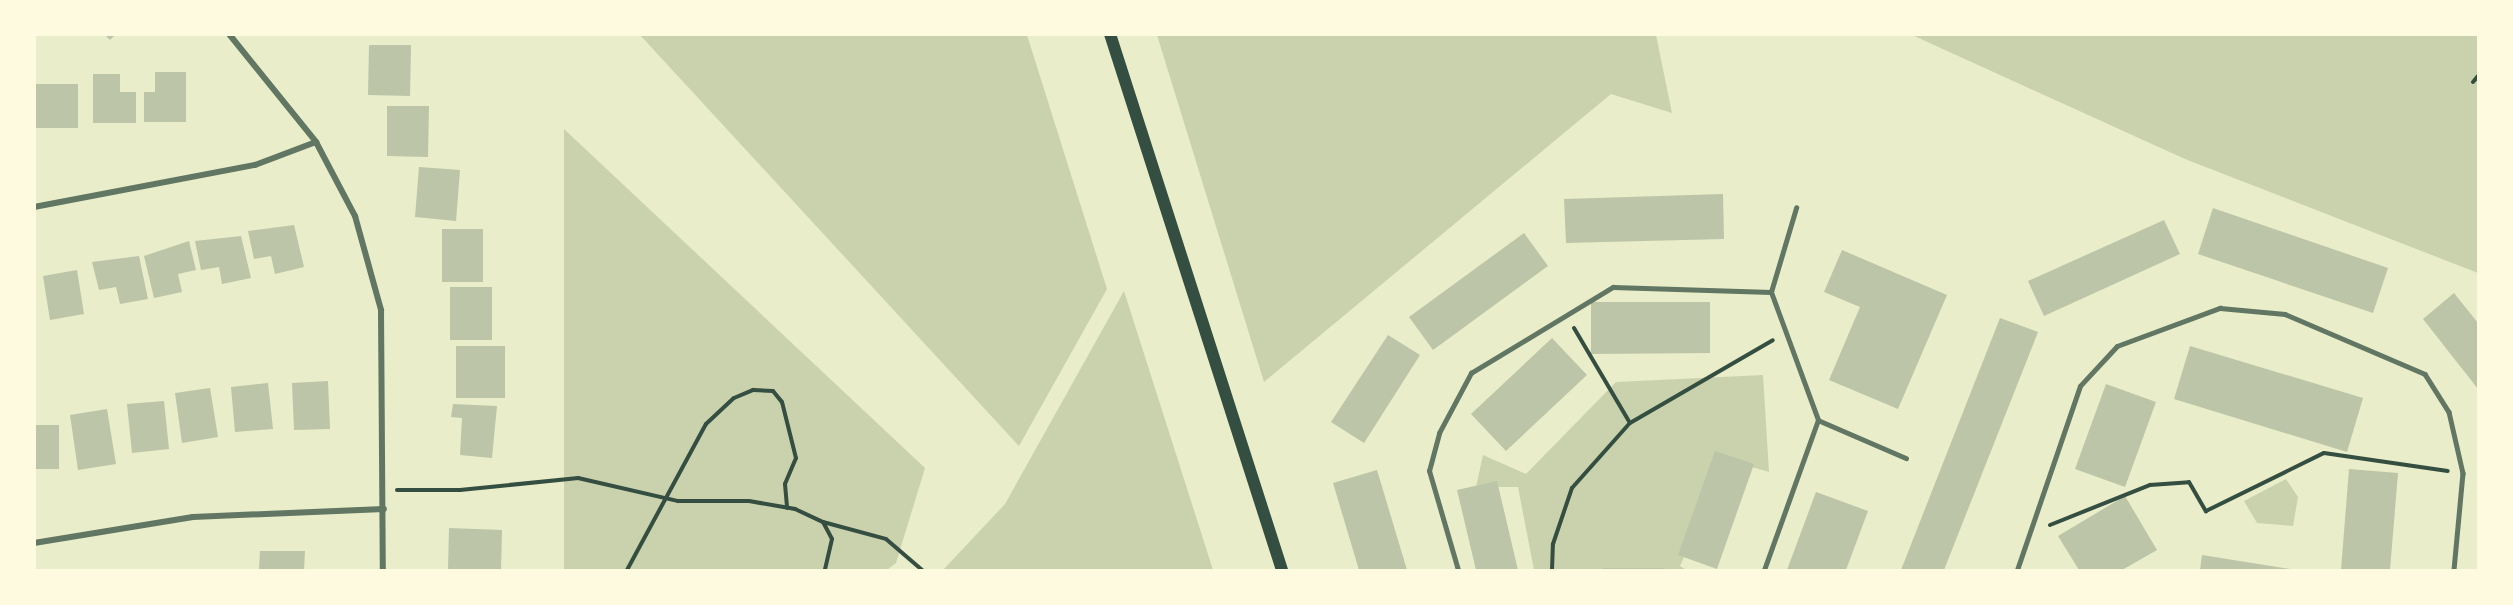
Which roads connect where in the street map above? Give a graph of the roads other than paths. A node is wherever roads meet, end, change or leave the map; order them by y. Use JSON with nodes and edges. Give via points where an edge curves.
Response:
{"nodes":[{"id":1,"x":228,"y":34,"type":"edge"},
{"id":2,"x":1110,"y":34,"type":"edge"},
{"id":3,"x":316,"y":142,"type":"junction"},
{"id":4,"x":34,"y":207,"type":"edge"},
{"id":5,"x":1796,"y":208,"type":"dead end"},
{"id":6,"x":1771,"y":292,"type":"junction"},
{"id":7,"x":1818,"y":420,"type":"junction"},
{"id":8,"x":1906,"y":458,"type":"dead end"},
{"id":9,"x":384,"y":509,"type":"junction"},
{"id":10,"x":34,"y":543,"type":"edge"},
{"id":11,"x":383,"y":570,"type":"edge"},
{"id":12,"x":1282,"y":570,"type":"edge"},
{"id":13,"x":1458,"y":570,"type":"edge"},
{"id":14,"x":1764,"y":570,"type":"edge"},
{"id":15,"x":2016,"y":570,"type":"edge"},
{"id":16,"x":2454,"y":570,"type":"edge"}],
"edges":[{"from":1,"to":3,"type":"street"},
{"from":2,"to":12,"type":"main road"},
{"from":3,"to":4,"type":"street","via":[[255,165]]},
{"from":3,"to":9,"type":"street","via":[[355,216],[381,310]]},
{"from":5,"to":6,"type":"lane"},
{"from":6,"to":7,"type":"lane"},
{"from":6,"to":13,"type":"lane","via":[[1613,287],[1471,373],[1439,433],[1429,471]]},
{"from":7,"to":8,"type":"lane"},
{"from":7,"to":14,"type":"lane"},
{"from":9,"to":10,"type":"street","via":[[193,517]]},
{"from":9,"to":11,"type":"street"},
{"from":15,"to":16,"type":"lane","via":[[2080,386],[2117,346],[2220,308],[2284,314],[2426,374],[2449,412],[2463,473]]}]}
